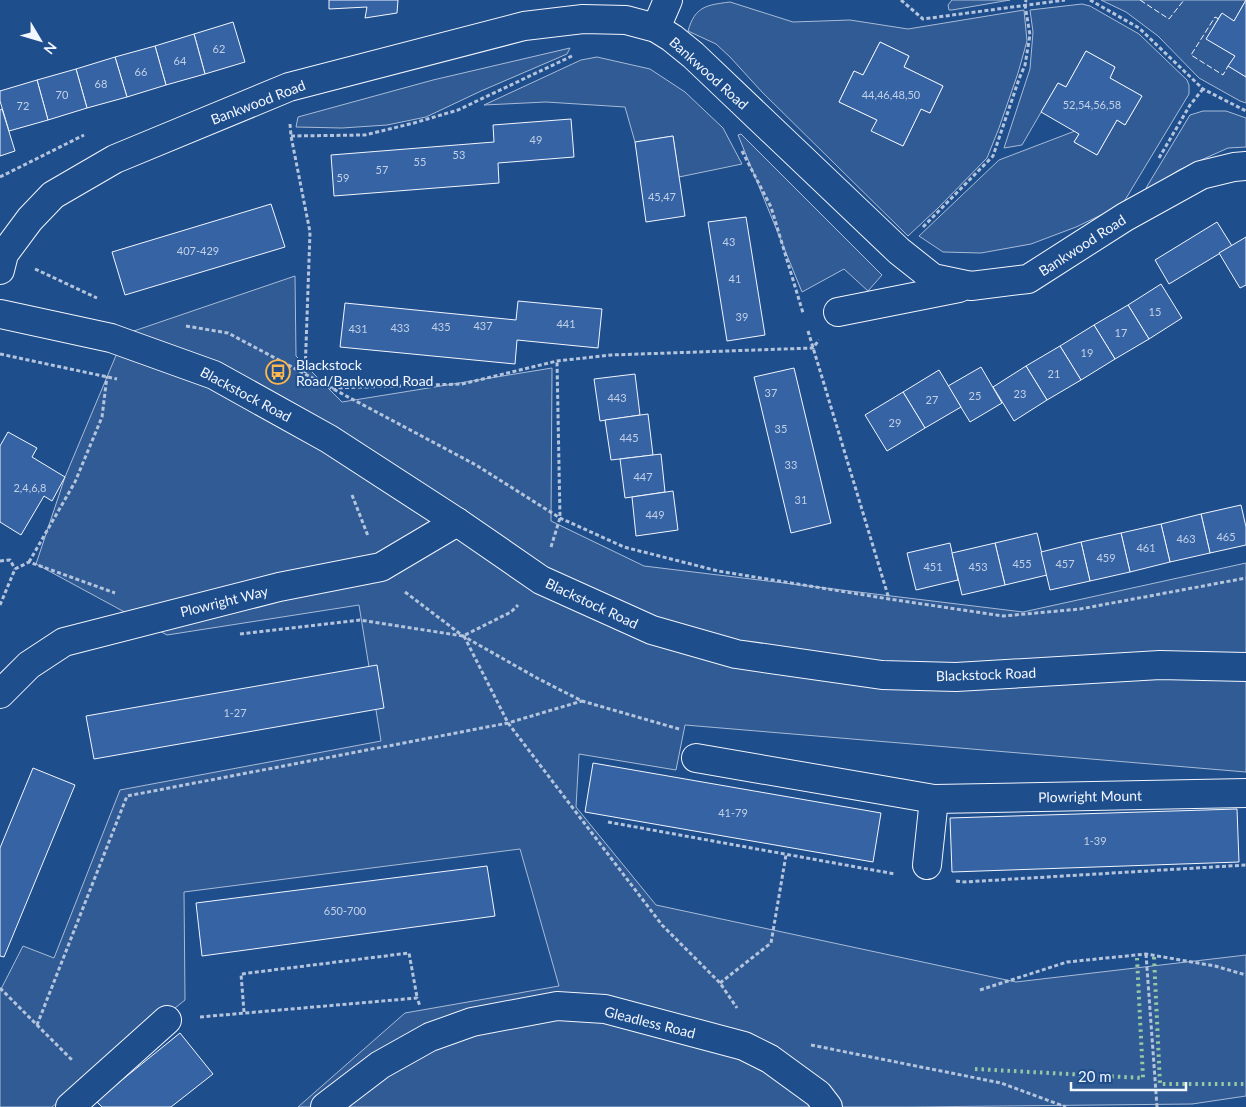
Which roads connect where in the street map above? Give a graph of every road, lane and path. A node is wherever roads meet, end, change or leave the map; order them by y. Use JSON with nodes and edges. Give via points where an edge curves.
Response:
{"nodes":[{"id":1,"x":668,"y":0,"type":"edge"},
{"id":2,"x":901,"y":0,"type":"edge"},
{"id":3,"x":1026,"y":0,"type":"edge"},
{"id":4,"x":1065,"y":0,"type":"edge"},
{"id":5,"x":1090,"y":0,"type":"edge"},
{"id":6,"x":1025,"y":5,"type":"junction"},
{"id":7,"x":656,"y":28,"type":"junction"},
{"id":8,"x":577,"y":54,"type":"dead end"},
{"id":9,"x":289,"y":87,"type":"junction"},
{"id":10,"x":1203,"y":89,"type":"junction"},
{"id":11,"x":1246,"y":111,"type":"edge"},
{"id":12,"x":291,"y":136,"type":"junction"},
{"id":13,"x":740,"y":148,"type":"dead end"},
{"id":14,"x":1155,"y":165,"type":"dead end"},
{"id":15,"x":1246,"y":166,"type":"edge"},
{"id":16,"x":899,"y":252,"type":"junction"},
{"id":17,"x":2,"y":262,"type":"edge"},
{"id":18,"x":970,"y":286,"type":"junction"},
{"id":19,"x":99,"y":299,"type":"dead end"},
{"id":20,"x":838,"y":312,"type":"joint"},
{"id":21,"x":0,"y":314,"type":"edge"},
{"id":22,"x":805,"y":320,"type":"dead end"},
{"id":23,"x":181,"y":326,"type":"dead end"},
{"id":24,"x":808,"y":329,"type":"dead end"},
{"id":25,"x":111,"y":338,"type":"junction"},
{"id":26,"x":813,"y":348,"type":"junction"},
{"id":27,"x":0,"y":354,"type":"edge"},
{"id":28,"x":557,"y":361,"type":"junction"},
{"id":29,"x":304,"y":374,"type":"junction"},
{"id":30,"x":107,"y":377,"type":"junction"},
{"id":31,"x":125,"y":380,"type":"dead end"},
{"id":32,"x":332,"y":388,"type":"junction"},
{"id":33,"x":351,"y":494,"type":"dead end"},
{"id":34,"x":560,"y":518,"type":"junction"},
{"id":35,"x":456,"y":522,"type":"junction"},
{"id":36,"x":0,"y":561,"type":"edge"},
{"id":37,"x":29,"y":562,"type":"junction"},
{"id":38,"x":381,"y":567,"type":"junction"},
{"id":39,"x":15,"y":569,"type":"junction"},
{"id":40,"x":1246,"y":578,"type":"edge"},
{"id":41,"x":541,"y":580,"type":"junction"},
{"id":42,"x":119,"y":594,"type":"dead end"},
{"id":43,"x":889,"y":599,"type":"junction"},
{"id":44,"x":221,"y":602,"type":"junction"},
{"id":45,"x":0,"y":605,"type":"edge"},
{"id":46,"x":464,"y":636,"type":"junction"},
{"id":47,"x":1246,"y":667,"type":"edge"},
{"id":48,"x":0,"y":694,"type":"edge"},
{"id":49,"x":582,"y":701,"type":"junction"},
{"id":50,"x":508,"y":723,"type":"junction"},
{"id":51,"x":696,"y":758,"type":"joint"},
{"id":52,"x":1246,"y":792,"type":"edge"},
{"id":53,"x":934,"y":799,"type":"junction"},
{"id":54,"x":786,"y":855,"type":"dead end"},
{"id":55,"x":928,"y":865,"type":"dead end"},
{"id":56,"x":1146,"y":954,"type":"junction"},
{"id":57,"x":1246,"y":975,"type":"edge"},
{"id":58,"x":720,"y":983,"type":"junction"},
{"id":59,"x":0,"y":988,"type":"edge"},
{"id":60,"x":980,"y":990,"type":"dead end"},
{"id":61,"x":417,"y":998,"type":"junction"},
{"id":62,"x":244,"y":1012,"type":"junction"},
{"id":63,"x":167,"y":1020,"type":"joint"},
{"id":64,"x":37,"y":1025,"type":"junction"},
{"id":65,"x":430,"y":1037,"type":"junction"},
{"id":66,"x":803,"y":1044,"type":"dead end"},
{"id":67,"x":744,"y":1046,"type":"junction"},
{"id":68,"x":97,"y":1084,"type":"junction"},
{"id":69,"x":70,"y":1107,"type":"edge"},
{"id":70,"x":325,"y":1107,"type":"edge"},
{"id":71,"x":828,"y":1107,"type":"edge"},
{"id":72,"x":1066,"y":1107,"type":"edge"},
{"id":73,"x":1158,"y":1107,"type":"edge"}],
"edges":[{"from":1,"to":7,"type":"street"},
{"from":2,"to":6,"type":"path","via":[[923,19]]},
{"from":3,"to":6,"type":"path"},
{"from":4,"to":6,"type":"path"},
{"from":5,"to":10,"type":"path","via":[[1139,28]]},
{"from":6,"to":16,"type":"path","via":[[1030,35],[1025,65],[993,156]]},
{"from":7,"to":9,"type":"street","name":"Bankwood Road","via":[[626,20],[583,19],[524,26]]},
{"from":7,"to":16,"type":"street","name":"Bankwood Road","via":[[693,55]]},
{"from":8,"to":12,"type":"path","via":[[458,110],[414,124],[365,134]]},
{"from":9,"to":12,"type":"path"},
{"from":9,"to":17,"type":"street","name":"Bankwood Road","via":[[115,159],[53,195],[30,219]]},
{"from":10,"to":11,"type":"path"},
{"from":10,"to":14,"type":"path"},
{"from":12,"to":29,"type":"path","via":[[310,232]]},
{"from":13,"to":22,"type":"path","via":[[771,207]]},
{"from":15,"to":18,"type":"street","name":"Bankwood Road","via":[[1201,175],[1125,217],[1028,280]]},
{"from":16,"to":18,"type":"street","name":"Bankwood Road","via":[[933,278]]},
{"from":17,"to":19,"type":"path"},
{"from":18,"to":20,"type":"street"},
{"from":20,"to":26,"type":"path"},
{"from":21,"to":25,"type":"street","name":"Blackstock Road"},
{"from":23,"to":29,"type":"path","via":[[228,333]]},
{"from":24,"to":26,"type":"path"},
{"from":25,"to":30,"type":"path"},
{"from":25,"to":35,"type":"street","name":"Blackstock Road","via":[[214,375],[329,439]]},
{"from":26,"to":28,"type":"path","via":[[611,355]]},
{"from":26,"to":43,"type":"path"},
{"from":27,"to":30,"type":"path"},
{"from":28,"to":32,"type":"path","via":[[462,384]]},
{"from":28,"to":34,"type":"path"},
{"from":29,"to":32,"type":"path"},
{"from":30,"to":31,"type":"path"},
{"from":30,"to":37,"type":"path","via":[[102,417],[75,482]]},
{"from":32,"to":34,"type":"path","via":[[476,465]]},
{"from":33,"to":38,"type":"path"},
{"from":34,"to":41,"type":"path"},
{"from":34,"to":43,"type":"path","via":[[624,548],[718,572]]},
{"from":35,"to":38,"type":"street","name":"Plowright Way"},
{"from":35,"to":41,"type":"street","name":"Blackstock Road"},
{"from":36,"to":39,"type":"path","via":[[10,560]]},
{"from":37,"to":39,"type":"path"},
{"from":37,"to":42,"type":"path"},
{"from":38,"to":44,"type":"street","name":"Plowright Way"},
{"from":38,"to":46,"type":"path","via":[[407,594]]},
{"from":39,"to":45,"type":"path"},
{"from":40,"to":43,"type":"path","via":[[1080,609],[1004,616]]},
{"from":41,"to":46,"type":"path","via":[[511,612]]},
{"from":41,"to":47,"type":"street","name":"Blackstock Road","via":[[652,630],[736,654],[882,675],[956,677],[1160,665]]},
{"from":44,"to":46,"type":"path","via":[[226,636],[360,620]]},
{"from":44,"to":48,"type":"street","name":"Plowright Way","via":[[64,642],[28,664]]},
{"from":46,"to":49,"type":"path"},
{"from":46,"to":50,"type":"path"},
{"from":49,"to":50,"type":"path"},
{"from":49,"to":51,"type":"path","via":[[701,735]]},
{"from":50,"to":58,"type":"path","via":[[662,925]]},
{"from":50,"to":64,"type":"path","via":[[127,796]]},
{"from":51,"to":53,"type":"street","name":"Plowright Mount"},
{"from":52,"to":53,"type":"street","name":"Plowright Mount"},
{"from":53,"to":55,"type":"street"},
{"from":54,"to":58,"type":"path","via":[[771,943]]},
{"from":56,"to":57,"type":"path"},
{"from":56,"to":60,"type":"path","via":[[1067,962]]},
{"from":56,"to":73,"type":"path"},
{"from":58,"to":67,"type":"path","via":[[740,1013]]},
{"from":59,"to":64,"type":"path"},
{"from":61,"to":62,"type":"path"},
{"from":61,"to":62,"type":"path","via":[[409,953],[241,974]]},
{"from":61,"to":65,"type":"path"},
{"from":62,"to":63,"type":"path"},
{"from":63,"to":68,"type":"street"},
{"from":64,"to":68,"type":"path"},
{"from":65,"to":67,"type":"street","name":"Gleadless Road","via":[[472,1022],[557,1006],[605,1009]]},
{"from":65,"to":70,"type":"street","name":"Gleadless Road","via":[[380,1065]]},
{"from":66,"to":72,"type":"path","via":[[1001,1083]]},
{"from":67,"to":71,"type":"street","name":"Gleadless Road","via":[[770,1059],[818,1094]]},
{"from":68,"to":69,"type":"street"}]}
